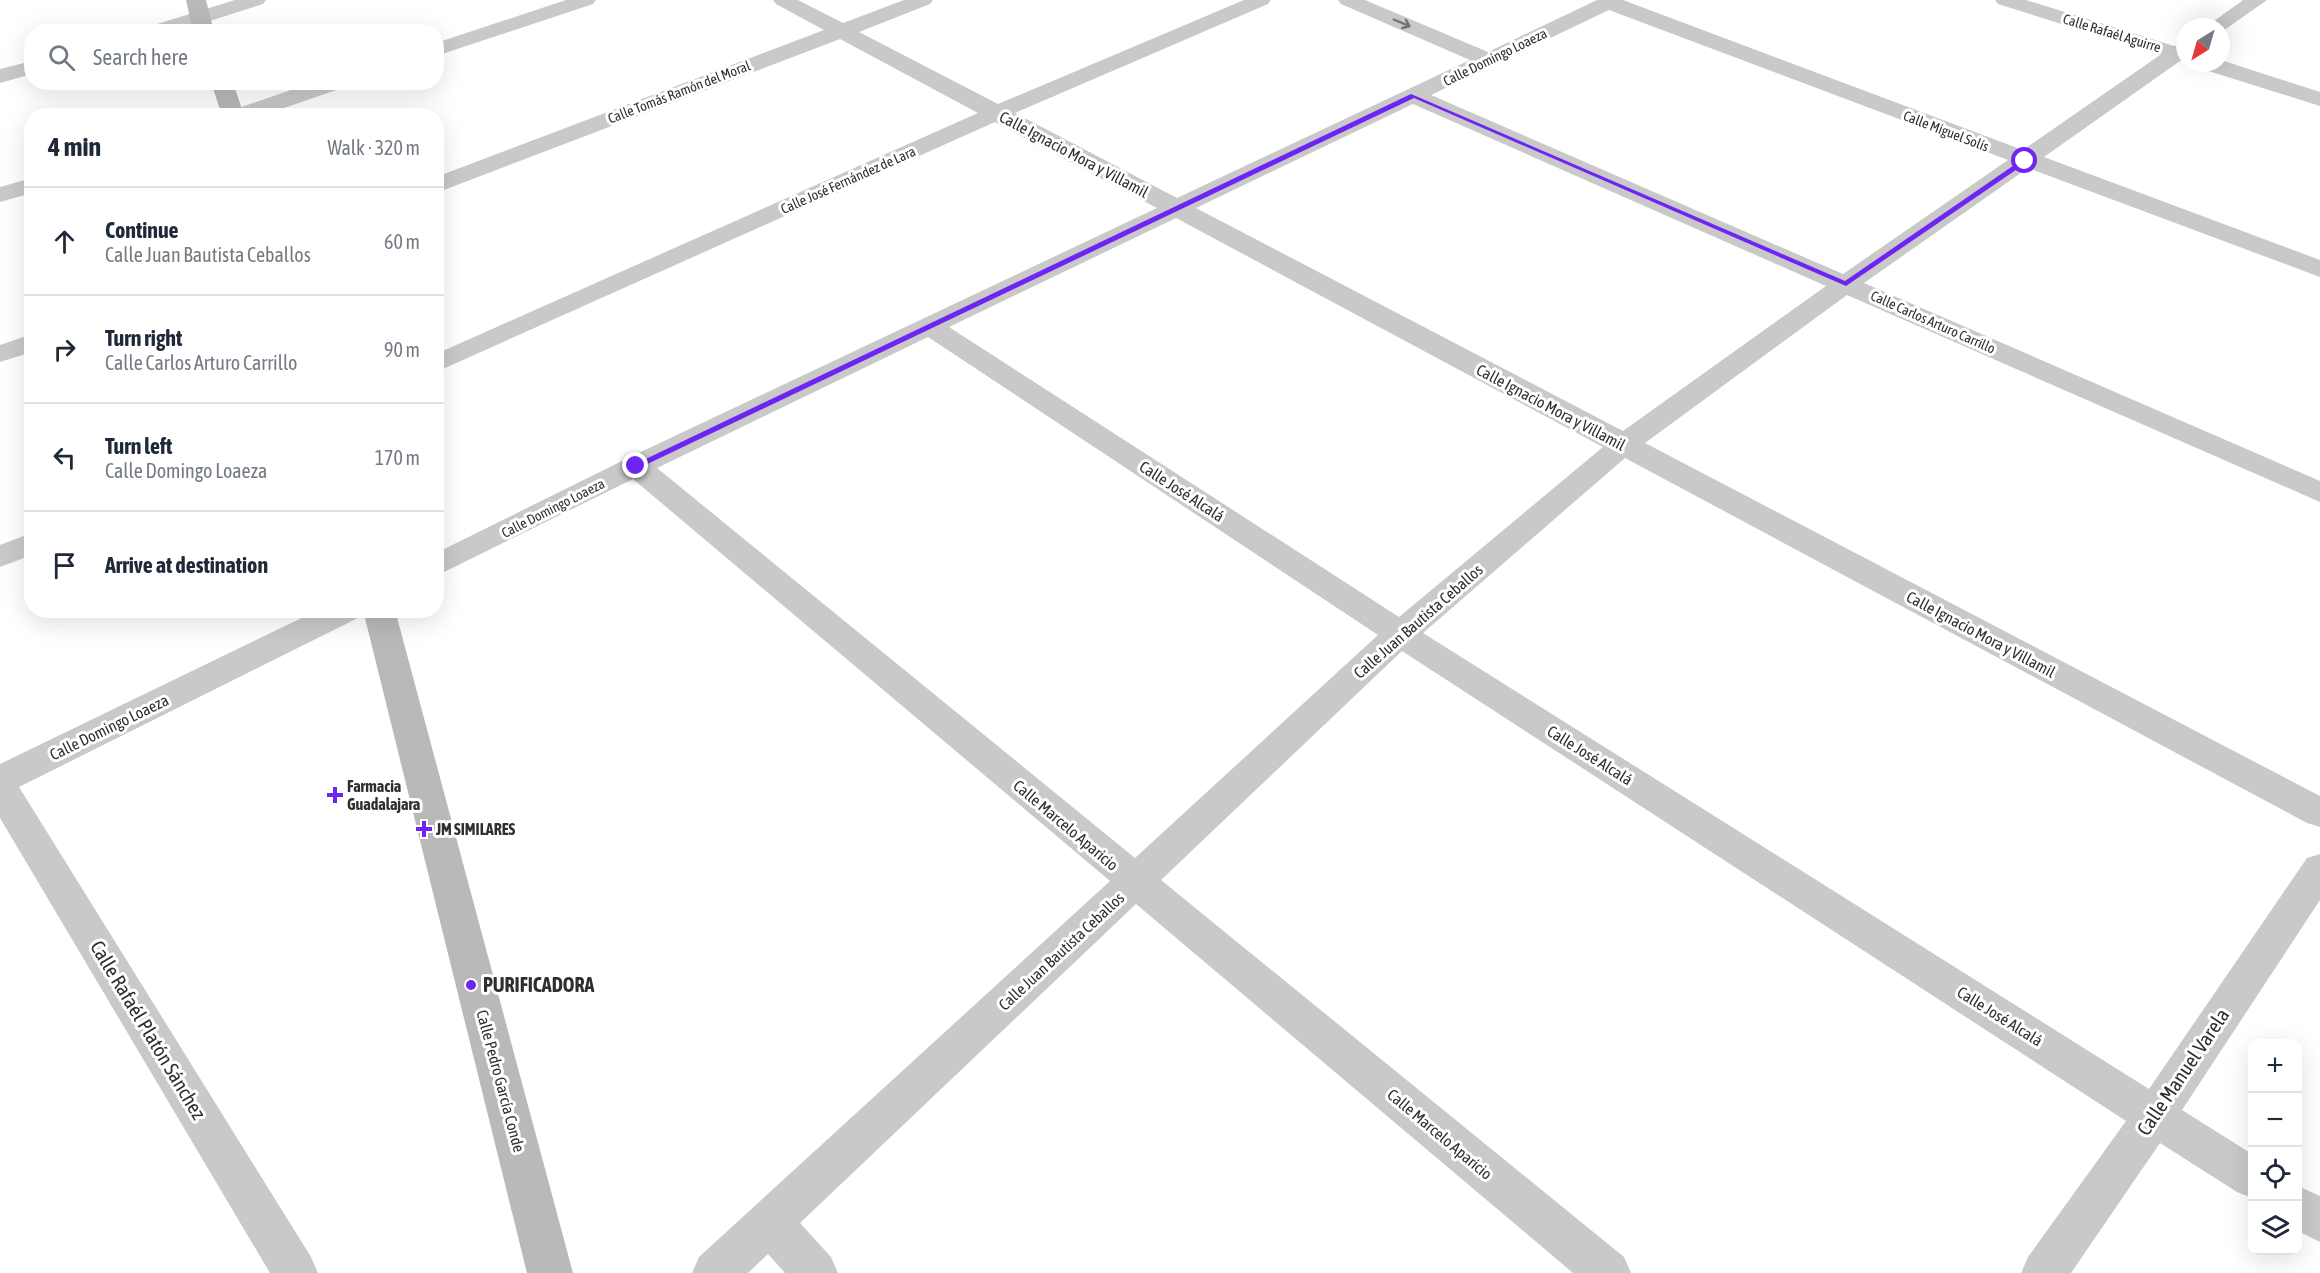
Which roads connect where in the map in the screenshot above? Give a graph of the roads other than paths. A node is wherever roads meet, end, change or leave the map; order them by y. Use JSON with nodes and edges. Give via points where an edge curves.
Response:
{"nodes":[{"id":1,"x":256,"y":0,"type":"edge"},
{"id":2,"x":586,"y":0,"type":"edge"},
{"id":3,"x":783,"y":0,"type":"edge"},
{"id":4,"x":923,"y":0,"type":"edge"},
{"id":5,"x":1261,"y":0,"type":"edge"},
{"id":6,"x":1348,"y":0,"type":"edge"},
{"id":7,"x":2005,"y":0,"type":"edge"},
{"id":8,"x":2257,"y":0,"type":"edge"},
{"id":9,"x":1610,"y":1,"type":"edge"},
{"id":10,"x":200,"y":16,"type":"edge"},
{"id":11,"x":2230,"y":18,"type":"edge"},
{"id":12,"x":176,"y":24,"type":"edge"},
{"id":13,"x":840,"y":30,"type":"junction"},
{"id":14,"x":444,"y":47,"type":"edge"},
{"id":15,"x":2176,"y":50,"type":"edge"},
{"id":16,"x":2176,"y":56,"type":"edge"},
{"id":17,"x":1489,"y":60,"type":"junction"},
{"id":18,"x":24,"y":69,"type":"edge"},
{"id":19,"x":2230,"y":70,"type":"edge"},
{"id":20,"x":0,"y":76,"type":"edge"},
{"id":21,"x":225,"y":90,"type":"edge"},
{"id":22,"x":314,"y":90,"type":"edge"},
{"id":23,"x":1414,"y":96,"type":"junction"},
{"id":24,"x":2320,"y":99,"type":"edge"},
{"id":25,"x":230,"y":108,"type":"edge"},
{"id":26,"x":261,"y":108,"type":"edge"},
{"id":27,"x":996,"y":113,"type":"junction"},
{"id":28,"x":2025,"y":161,"type":"junction"},
{"id":29,"x":444,"y":183,"type":"edge"},
{"id":30,"x":24,"y":188,"type":"edge"},
{"id":31,"x":0,"y":195,"type":"edge"},
{"id":32,"x":1178,"y":209,"type":"junction"},
{"id":33,"x":2320,"y":269,"type":"edge"},
{"id":34,"x":1846,"y":284,"type":"junction"},
{"id":35,"x":930,"y":327,"type":"junction"},
{"id":36,"x":24,"y":345,"type":"edge"},
{"id":37,"x":0,"y":354,"type":"edge"},
{"id":38,"x":444,"y":360,"type":"edge"},
{"id":39,"x":1623,"y":445,"type":"junction"},
{"id":40,"x":636,"y":466,"type":"junction"},
{"id":41,"x":2320,"y":492,"type":"edge"},
{"id":42,"x":24,"y":546,"type":"edge"},
{"id":43,"x":0,"y":557,"type":"edge"},
{"id":44,"x":444,"y":562,"type":"edge"},
{"id":45,"x":331,"y":618,"type":"edge"},
{"id":46,"x":381,"y":618,"type":"edge"},
{"id":47,"x":1400,"y":634,"type":"junction"},
{"id":48,"x":0,"y":780,"type":"edge"},
{"id":49,"x":0,"y":787,"type":"edge"},
{"id":50,"x":2320,"y":813,"type":"edge"},
{"id":51,"x":2320,"y":869,"type":"edge"},
{"id":52,"x":1134,"y":882,"type":"junction"},
{"id":53,"x":2156,"y":1115,"type":"junction"},
{"id":54,"x":2248,"y":1175,"type":"edge"},
{"id":55,"x":2302,"y":1210,"type":"edge"},
{"id":56,"x":2320,"y":1221,"type":"edge"},
{"id":57,"x":770,"y":1223,"type":"junction"},
{"id":58,"x":295,"y":1273,"type":"edge"},
{"id":59,"x":550,"y":1273,"type":"edge"},
{"id":60,"x":715,"y":1273,"type":"edge"},
{"id":61,"x":815,"y":1273,"type":"edge"},
{"id":62,"x":1608,"y":1273,"type":"edge"},
{"id":63,"x":2044,"y":1273,"type":"edge"}],
"edges":[{"from":1,"to":10,"type":"street"},
{"from":2,"to":14,"type":"street"},
{"from":3,"to":13,"type":"street","name":"Calle Ignacio Mora y Villamil"},
{"from":4,"to":13,"type":"street","name":"Calle Tomás Ramón del Moral"},
{"from":5,"to":27,"type":"street","name":"Calle José Fernández de Lara"},
{"from":6,"to":17,"type":"street","one_way":true},
{"from":7,"to":15,"type":"street","name":"Calle Rafaél Aguirre"},
{"from":8,"to":11,"type":"street"},
{"from":9,"to":17,"type":"street","name":"Calle Domingo Loaeza"},
{"from":9,"to":28,"type":"street","name":"Calle Miguel Solís"},
{"from":10,"to":12,"type":"street"},
{"from":13,"to":27,"type":"street","name":"Calle Ignacio Mora y Villamil"},
{"from":13,"to":29,"type":"street","name":"Calle Tomás Ramón del Moral"},
{"from":16,"to":28,"type":"street","name":"Calle Juan Bautista Ceballos"},
{"from":17,"to":23,"type":"street","name":"Calle Domingo Loaeza"},
{"from":18,"to":20,"type":"street"},
{"from":19,"to":24,"type":"street"},
{"from":21,"to":25,"type":"street"},
{"from":22,"to":26,"type":"street"},
{"from":23,"to":32,"type":"street","name":"Calle Domingo Loaeza"},
{"from":23,"to":34,"type":"street","name":"Calle Carlos Arturo Carrillo"},
{"from":27,"to":32,"type":"street","name":"Calle Ignacio Mora y Villamil"},
{"from":27,"to":38,"type":"street","name":"Calle José Fernández de Lara"},
{"from":28,"to":33,"type":"street","name":"Calle Miguel Solís"},
{"from":28,"to":34,"type":"street","name":"Calle Juan Bautista Ceballos"},
{"from":30,"to":31,"type":"street"},
{"from":32,"to":35,"type":"street","name":"Calle Domingo Loaeza"},
{"from":32,"to":39,"type":"street","name":"Calle Ignacio Mora y Villamil"},
{"from":34,"to":39,"type":"street","name":"Calle Juan Bautista Ceballos"},
{"from":34,"to":41,"type":"street","name":"Calle Carlos Arturo Carrillo"},
{"from":35,"to":40,"type":"street","name":"Calle Domingo Loaeza"},
{"from":35,"to":47,"type":"street","name":"Calle José Alcalá"},
{"from":36,"to":37,"type":"street"},
{"from":39,"to":47,"type":"street","name":"Calle Juan Bautista Ceballos"},
{"from":39,"to":50,"type":"street","name":"Calle Ignacio Mora y Villamil"},
{"from":40,"to":44,"type":"street","name":"Calle Domingo Loaeza"},
{"from":40,"to":52,"type":"street","name":"Calle Marcelo Aparicio"},
{"from":42,"to":43,"type":"street"},
{"from":45,"to":48,"type":"street","name":"Calle Domingo Loaeza"},
{"from":46,"to":59,"type":"street","name":"Calle Pedro García Conde"},
{"from":47,"to":52,"type":"street","name":"Calle Juan Bautista Ceballos"},
{"from":47,"to":53,"type":"street","name":"Calle José Alcalá"},
{"from":49,"to":58,"type":"street","name":"Calle Rafaél Platón Sánchez"},
{"from":51,"to":53,"type":"street","name":"Calle Manuel Varela"},
{"from":52,"to":57,"type":"street","name":"Calle Juan Bautista Ceballos"},
{"from":52,"to":62,"type":"street","name":"Calle Marcelo Aparicio"},
{"from":53,"to":54,"type":"street","name":"Calle José Alcalá"},
{"from":53,"to":63,"type":"street","name":"Calle Manuel Varela"},
{"from":55,"to":56,"type":"street"},
{"from":57,"to":60,"type":"street","name":"Calle Juan Bautista Ceballos"},
{"from":57,"to":61,"type":"street"}]}
